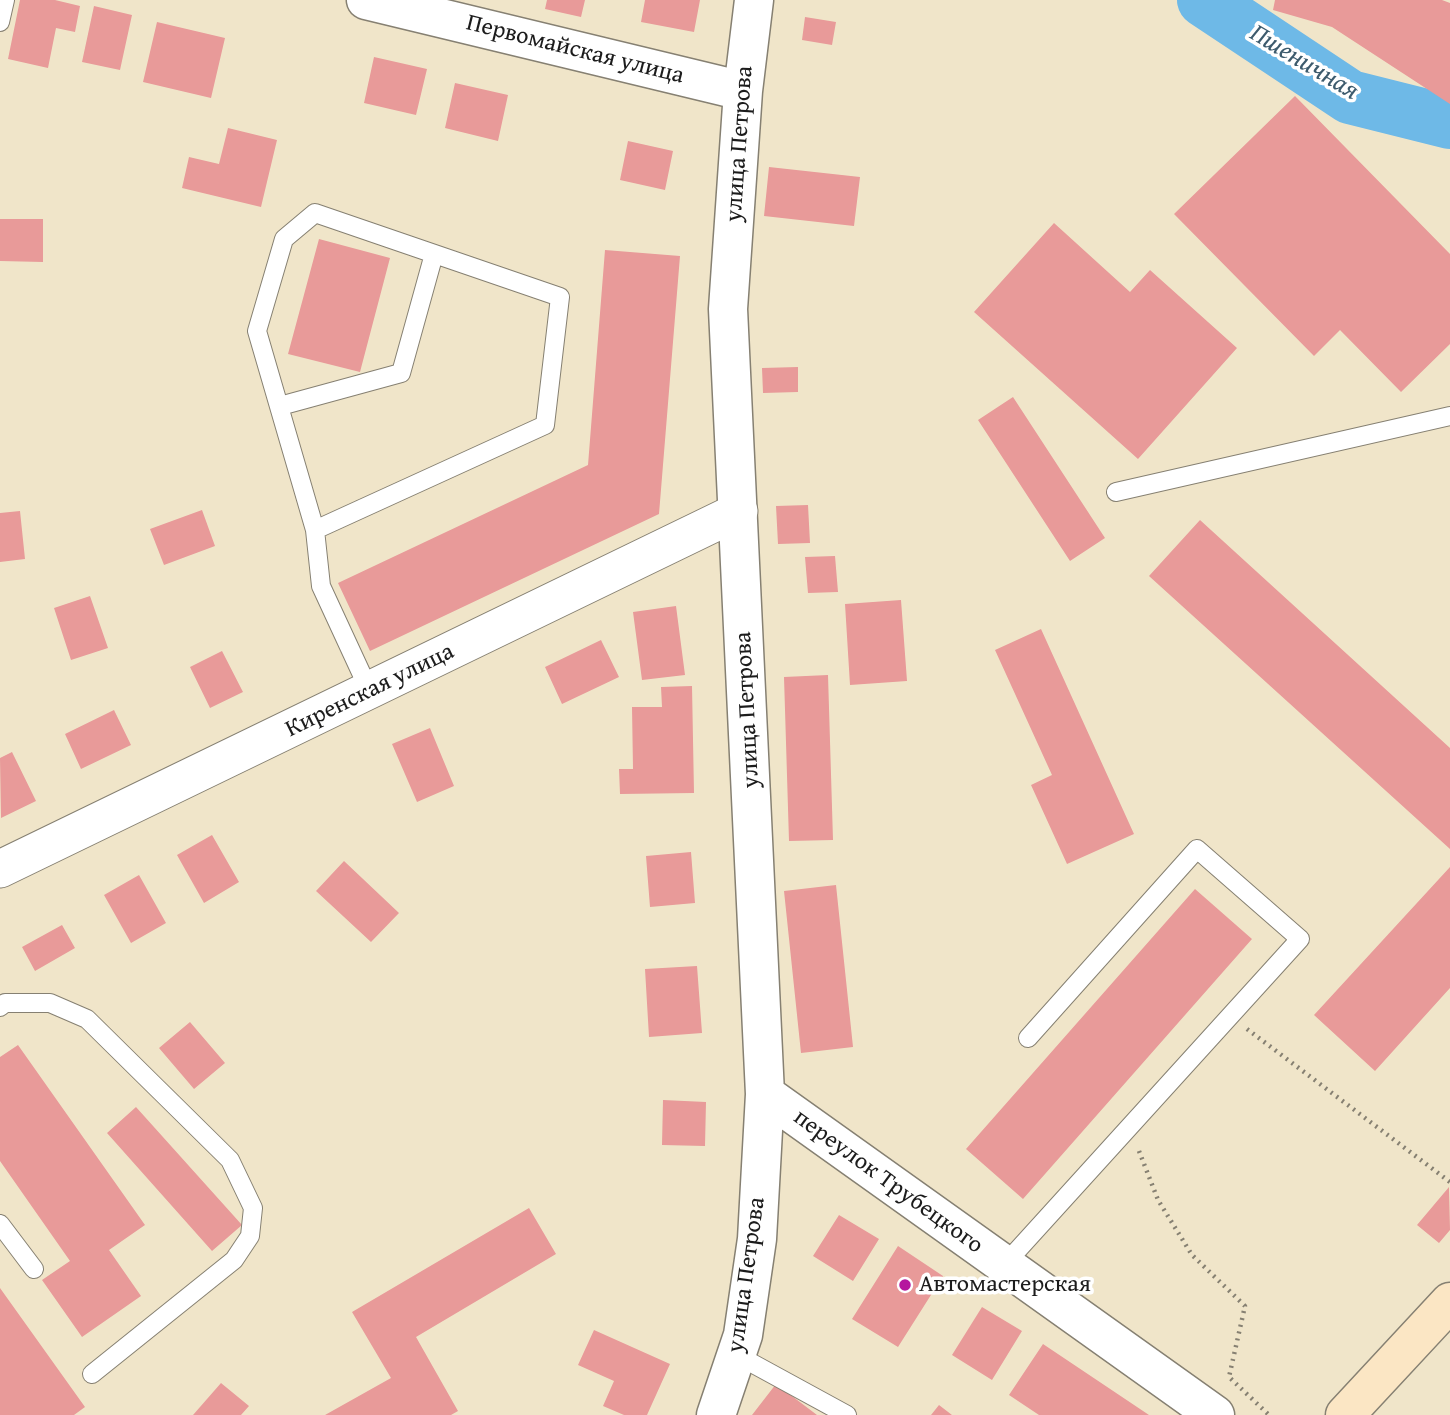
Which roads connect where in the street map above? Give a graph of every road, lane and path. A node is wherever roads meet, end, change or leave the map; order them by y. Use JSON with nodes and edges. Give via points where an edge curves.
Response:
{"nodes":[{"id":1,"x":5,"y":0,"type":"edge"},
{"id":2,"x":366,"y":0,"type":"edge"},
{"id":3,"x":754,"y":0,"type":"edge"},
{"id":4,"x":0,"y":22,"type":"edge"},
{"id":5,"x":743,"y":91,"type":"junction"},
{"id":6,"x":434,"y":254,"type":"junction"},
{"id":7,"x":280,"y":406,"type":"junction"},
{"id":8,"x":1450,"y":416,"type":"edge"},
{"id":9,"x":1116,"y":492,"type":"dead end"},
{"id":10,"x":739,"y":511,"type":"junction"},
{"id":11,"x":315,"y":530,"type":"junction"},
{"id":12,"x":370,"y":692,"type":"junction"},
{"id":13,"x":0,"y":869,"type":"edge"},
{"id":14,"x":0,"y":1007,"type":"edge"},
{"id":15,"x":1230,"y":1017,"type":"junction"},
{"id":16,"x":1028,"y":1038,"type":"dead end"},
{"id":17,"x":765,"y":1094,"type":"junction"},
{"id":18,"x":1130,"y":1127,"type":"junction"},
{"id":19,"x":1450,"y":1182,"type":"edge"},
{"id":20,"x":0,"y":1224,"type":"edge"},
{"id":21,"x":1004,"y":1265,"type":"junction"},
{"id":22,"x":34,"y":1269,"type":"dead end"},
{"id":23,"x":1450,"y":1302,"type":"edge"},
{"id":24,"x":737,"y":1355,"type":"junction"},
{"id":25,"x":92,"y":1374,"type":"dead end"},
{"id":26,"x":716,"y":1415,"type":"edge"},
{"id":27,"x":847,"y":1415,"type":"edge"},
{"id":28,"x":1215,"y":1415,"type":"edge"},
{"id":29,"x":1269,"y":1415,"type":"edge"},
{"id":30,"x":1345,"y":1415,"type":"edge"}],
"edges":[{"from":1,"to":4,"type":"lane"},
{"from":2,"to":5,"type":"street","name":"Первомайская улица"},
{"from":3,"to":5,"type":"street","name":"улица Петрова"},
{"from":5,"to":10,"type":"street","name":"улица Петрова","via":[[728,309]]},
{"from":6,"to":7,"type":"lane","via":[[401,373]]},
{"from":6,"to":7,"type":"lane","via":[[315,213],[284,239],[257,331]]},
{"from":6,"to":11,"type":"lane","via":[[560,297],[545,425]]},
{"from":7,"to":11,"type":"lane"},
{"from":8,"to":9,"type":"lane"},
{"from":10,"to":12,"type":"street","name":"Киренская улица"},
{"from":10,"to":17,"type":"street","name":"улица Петрова"},
{"from":11,"to":12,"type":"lane","via":[[321,586]]},
{"from":12,"to":13,"type":"street","name":"Киренская улица"},
{"from":14,"to":25,"type":"lane","via":[[5,1003],[50,1003],[87,1019],[230,1160],[253,1208],[250,1236],[234,1260]]},
{"from":15,"to":16,"type":"lane","via":[[1300,939],[1197,849]]},
{"from":15,"to":18,"type":"lane"},
{"from":15,"to":19,"type":"path"},
{"from":17,"to":21,"type":"street","name":"переулок Трубецкого"},
{"from":17,"to":24,"type":"street","name":"улица Петрова","via":[[757,1239]]},
{"from":18,"to":21,"type":"lane"},
{"from":18,"to":29,"type":"path","via":[[1157,1200],[1192,1255],[1245,1306],[1229,1377]]},
{"from":20,"to":22,"type":"lane"},
{"from":21,"to":28,"type":"street","name":"переулок Трубецкого"},
{"from":23,"to":30,"type":"main road"},
{"from":24,"to":26,"type":"street","name":"улица Петрова"},
{"from":24,"to":27,"type":"lane"}]}
